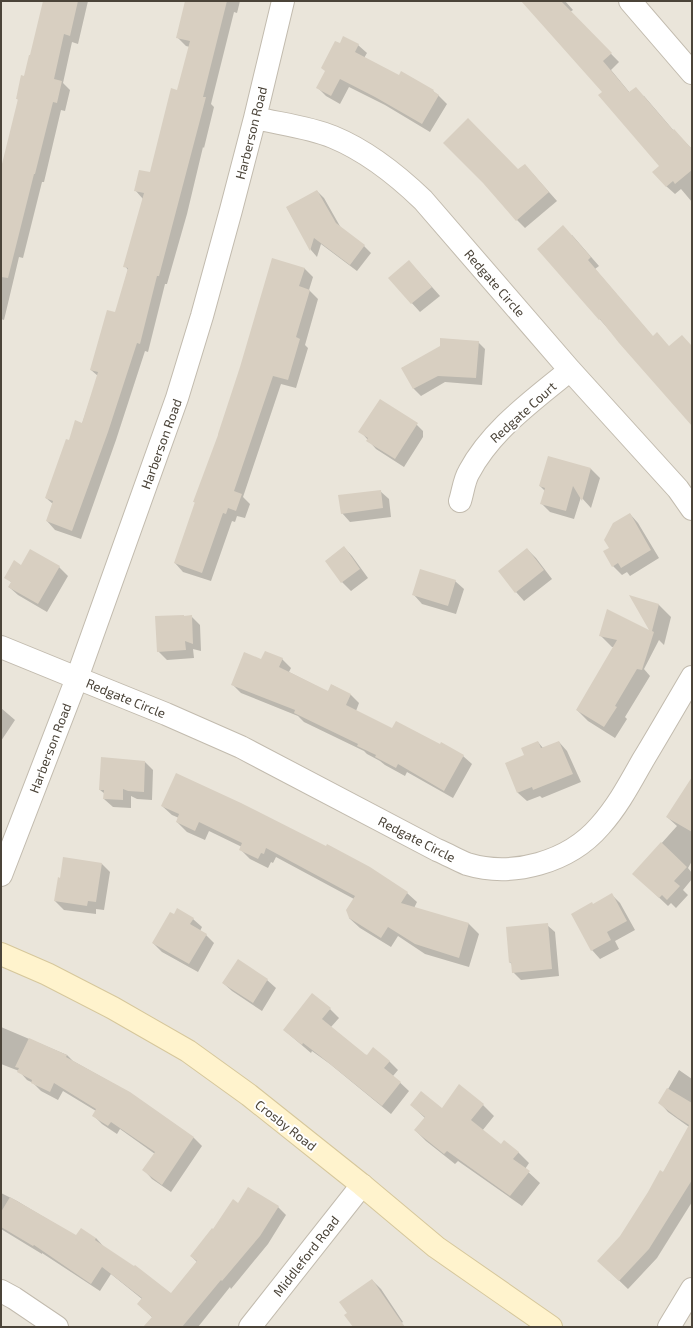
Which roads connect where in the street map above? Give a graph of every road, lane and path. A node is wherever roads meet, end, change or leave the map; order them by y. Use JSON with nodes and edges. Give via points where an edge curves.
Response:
{"nodes":[{"id":1,"x":283,"y":1,"type":"edge"},
{"id":2,"x":630,"y":1,"type":"edge"},
{"id":3,"x":692,"y":73,"type":"edge"},
{"id":4,"x":255,"y":118,"type":"junction"},
{"id":5,"x":570,"y":370,"type":"junction"},
{"id":6,"x":460,"y":501,"type":"dead end"},
{"id":7,"x":692,"y":509,"type":"edge"},
{"id":8,"x":1,"y":647,"type":"edge"},
{"id":9,"x":692,"y":676,"type":"edge"},
{"id":10,"x":77,"y":678,"type":"junction"},
{"id":11,"x":1,"y":875,"type":"edge"},
{"id":12,"x":1,"y":954,"type":"edge"},
{"id":13,"x":362,"y":1185,"type":"junction"},
{"id":14,"x":692,"y":1289,"type":"edge"},
{"id":15,"x":1,"y":1291,"type":"edge"},
{"id":16,"x":57,"y":1327,"type":"edge"},
{"id":17,"x":250,"y":1327,"type":"edge"},
{"id":18,"x":551,"y":1327,"type":"edge"},
{"id":19,"x":669,"y":1327,"type":"edge"}],
"edges":[{"from":1,"to":4,"type":"street","name":"Harberson Road"},
{"from":2,"to":3,"type":"street"},
{"from":4,"to":5,"type":"street","name":"Redgate Circle","via":[[332,136],[355,147],[400,178],[423,200]]},
{"from":4,"to":10,"type":"street","name":"Harberson Road","via":[[207,299],[177,398]]},
{"from":5,"to":6,"type":"street","name":"Redgate Court","via":[[506,424],[487,445],[468,473]]},
{"from":5,"to":7,"type":"street","name":"Redgate Circle","via":[[678,489]]},
{"from":8,"to":10,"type":"street","name":"Redgate Circle"},
{"from":9,"to":10,"type":"street","name":"Redgate Circle","via":[[620,801],[600,827],[579,845],[551,860],[524,868],[467,864],[241,747]]},
{"from":10,"to":11,"type":"street","name":"Harberson Road"},
{"from":12,"to":13,"type":"main road","name":"Crosby Road","via":[[54,977],[188,1051]]},
{"from":13,"to":17,"type":"street","name":"Middleford Road"},
{"from":13,"to":18,"type":"main road","name":"Crosby Road","via":[[436,1247]]},
{"from":14,"to":19,"type":"street"},
{"from":15,"to":16,"type":"street"}]}
